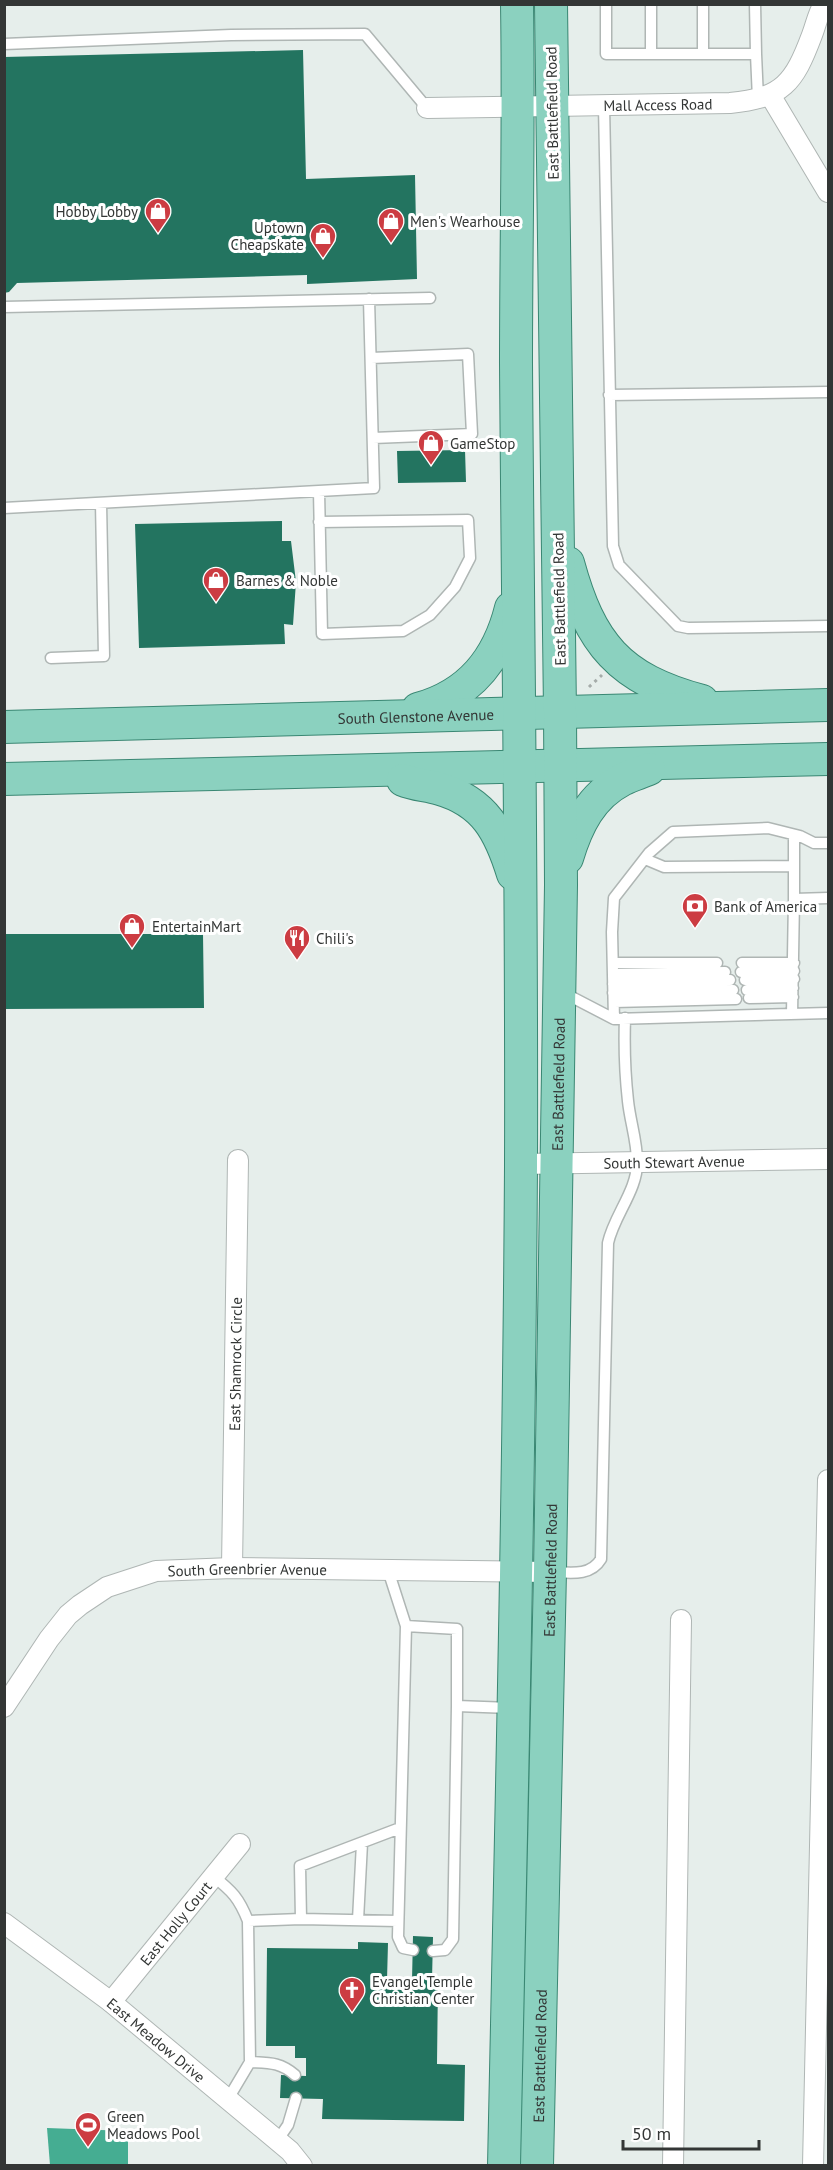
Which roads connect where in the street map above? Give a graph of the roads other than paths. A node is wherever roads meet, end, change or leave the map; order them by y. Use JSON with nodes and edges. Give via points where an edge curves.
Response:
{"nodes":[{"id":1,"x":517,"y":4,"type":"edge"},
{"id":2,"x":551,"y":4,"type":"edge"},
{"id":3,"x":606,"y":4,"type":"edge"},
{"id":4,"x":651,"y":4,"type":"edge"},
{"id":5,"x":703,"y":4,"type":"edge"},
{"id":6,"x":755,"y":4,"type":"edge"},
{"id":7,"x":824,"y":4,"type":"edge"},
{"id":8,"x":4,"y":44,"type":"edge"},
{"id":9,"x":651,"y":54,"type":"junction"},
{"id":10,"x":703,"y":54,"type":"junction"},
{"id":11,"x":756,"y":54,"type":"junction"},
{"id":12,"x":764,"y":97,"type":"junction"},
{"id":13,"x":604,"y":106,"type":"junction"},
{"id":14,"x":519,"y":107,"type":"junction"},
{"id":15,"x":552,"y":107,"type":"junction"},
{"id":16,"x":427,"y":108,"type":"joint"},
{"id":17,"x":828,"y":192,"type":"edge"},
{"id":18,"x":430,"y":298,"type":"dead end"},
{"id":19,"x":369,"y":299,"type":"junction"},
{"id":20,"x":4,"y":307,"type":"edge"},
{"id":21,"x":370,"y":358,"type":"junction"},
{"id":22,"x":828,"y":392,"type":"edge"},
{"id":23,"x":609,"y":395,"type":"junction"},
{"id":24,"x":373,"y":438,"type":"junction"},
{"id":25,"x":319,"y":491,"type":"junction"},
{"id":26,"x":101,"y":503,"type":"junction"},
{"id":27,"x":4,"y":508,"type":"edge"},
{"id":28,"x":319,"y":522,"type":"junction"},
{"id":29,"x":558,"y":526,"type":"junction"},
{"id":30,"x":518,"y":580,"type":"junction"},
{"id":31,"x":828,"y":626,"type":"edge"},
{"id":32,"x":51,"y":658,"type":"dead end"},
{"id":33,"x":828,"y":705,"type":"edge"},
{"id":34,"x":729,"y":708,"type":"junction"},
{"id":35,"x":560,"y":711,"type":"junction"},
{"id":36,"x":519,"y":713,"type":"junction"},
{"id":37,"x":388,"y":717,"type":"junction"},
{"id":38,"x":4,"y":727,"type":"edge"},
{"id":39,"x":828,"y":759,"type":"edge"},
{"id":40,"x":662,"y":763,"type":"junction"},
{"id":41,"x":561,"y":765,"type":"junction"},
{"id":42,"x":520,"y":767,"type":"junction"},
{"id":43,"x":377,"y":770,"type":"junction"},
{"id":44,"x":4,"y":779,"type":"edge"},
{"id":45,"x":794,"y":835,"type":"junction"},
{"id":46,"x":828,"y":843,"type":"edge"},
{"id":47,"x":645,"y":859,"type":"junction"},
{"id":48,"x":794,"y":866,"type":"junction"},
{"id":49,"x":561,"y":885,"type":"junction"},
{"id":50,"x":520,"y":897,"type":"junction"},
{"id":51,"x":828,"y":897,"type":"edge"},
{"id":52,"x":794,"y":899,"type":"junction"},
{"id":53,"x":717,"y":963,"type":"dead end"},
{"id":54,"x":794,"y":980,"type":"junction"},
{"id":55,"x":745,"y":981,"type":"junction"},
{"id":56,"x":613,"y":983,"type":"junction"},
{"id":57,"x":560,"y":991,"type":"junction"},
{"id":58,"x":828,"y":1013,"type":"edge"},
{"id":59,"x":792,"y":1014,"type":"junction"},
{"id":60,"x":620,"y":1019,"type":"junction"},
{"id":61,"x":828,"y":1159,"type":"edge"},
{"id":62,"x":238,"y":1160,"type":"dead end"},
{"id":63,"x":638,"y":1162,"type":"junction"},
{"id":64,"x":556,"y":1163,"type":"junction"},
{"id":65,"x":521,"y":1164,"type":"junction"},
{"id":66,"x":828,"y":1166,"type":"edge"},
{"id":67,"x":828,"y":1480,"type":"edge"},
{"id":68,"x":232,"y":1568,"type":"junction"},
{"id":69,"x":388,"y":1570,"type":"junction"},
{"id":70,"x":516,"y":1572,"type":"junction"},
{"id":71,"x":550,"y":1572,"type":"junction"},
{"id":72,"x":681,"y":1620,"type":"dead end"},
{"id":73,"x":406,"y":1626,"type":"junction"},
{"id":74,"x":457,"y":1706,"type":"junction"},
{"id":75,"x":4,"y":1707,"type":"edge"},
{"id":76,"x":513,"y":1708,"type":"junction"},
{"id":77,"x":400,"y":1828,"type":"junction"},
{"id":78,"x":362,"y":1843,"type":"junction"},
{"id":79,"x":240,"y":1844,"type":"dead end"},
{"id":80,"x":213,"y":1876,"type":"junction"},
{"id":81,"x":301,"y":1919,"type":"junction"},
{"id":82,"x":358,"y":1920,"type":"junction"},
{"id":83,"x":248,"y":1921,"type":"junction"},
{"id":84,"x":398,"y":1921,"type":"junction"},
{"id":85,"x":4,"y":1923,"type":"edge"},
{"id":86,"x":412,"y":1950,"type":"dead end"},
{"id":87,"x":433,"y":1951,"type":"dead end"},
{"id":88,"x":111,"y":2002,"type":"junction"},
{"id":89,"x":250,"y":2062,"type":"junction"},
{"id":90,"x":295,"y":2076,"type":"dead end"},
{"id":91,"x":296,"y":2098,"type":"dead end"},
{"id":92,"x":228,"y":2099,"type":"junction"},
{"id":93,"x":278,"y":2141,"type":"junction"},
{"id":94,"x":302,"y":2166,"type":"edge"},
{"id":95,"x":504,"y":2166,"type":"edge"},
{"id":96,"x":537,"y":2166,"type":"edge"},
{"id":97,"x":673,"y":2166,"type":"edge"},
{"id":98,"x":813,"y":2166,"type":"edge"}],
"edges":[{"from":1,"to":14,"type":"main road"},
{"from":2,"to":15,"type":"main road","name":"East Battlefield Road"},
{"from":3,"to":9,"type":"lane","via":[[606,54]]},
{"from":4,"to":9,"type":"lane"},
{"from":5,"to":10,"type":"lane"},
{"from":6,"to":11,"type":"lane"},
{"from":7,"to":12,"type":"street","via":[[795,74]]},
{"from":8,"to":16,"type":"lane","via":[[365,34]]},
{"from":9,"to":10,"type":"lane"},
{"from":10,"to":11,"type":"lane"},
{"from":11,"to":12,"type":"lane"},
{"from":12,"to":13,"type":"street","name":"Mall Access Road","via":[[730,103]]},
{"from":12,"to":17,"type":"street"},
{"from":13,"to":15,"type":"street","name":"Mall Access Road"},
{"from":13,"to":23,"type":"lane"},
{"from":14,"to":15,"type":"street","name":"Mall Access Road"},
{"from":14,"to":16,"type":"street","name":"Mall Access Road"},
{"from":14,"to":30,"type":"main road"},
{"from":15,"to":29,"type":"main road","name":"East Battlefield Road"},
{"from":18,"to":19,"type":"lane"},
{"from":19,"to":20,"type":"lane"},
{"from":19,"to":21,"type":"lane"},
{"from":21,"to":24,"type":"lane"},
{"from":21,"to":24,"type":"lane","via":[[468,354],[472,434]]},
{"from":22,"to":23,"type":"lane"},
{"from":23,"to":31,"type":"lane","via":[[613,546],[619,565],[678,626]]},
{"from":24,"to":25,"type":"lane","via":[[375,488]]},
{"from":25,"to":26,"type":"lane"},
{"from":25,"to":28,"type":"lane"},
{"from":26,"to":27,"type":"lane"},
{"from":26,"to":32,"type":"lane","via":[[104,656]]},
{"from":28,"to":28,"type":"lane","via":[[322,634],[403,631],[430,615],[455,587],[470,558],[468,520]]},
{"from":29,"to":34,"type":"main road","via":[[583,610],[616,660],[654,684]]},
{"from":29,"to":35,"type":"main road","name":"East Battlefield Road"},
{"from":30,"to":36,"type":"main road"},
{"from":30,"to":37,"type":"main road","via":[[502,636],[492,658],[478,674],[437,704]]},
{"from":33,"to":34,"type":"main road","name":"South Glenstone Avenue"},
{"from":34,"to":35,"type":"main road","name":"South Glenstone Avenue"},
{"from":35,"to":36,"type":"main road","name":"South Glenstone Avenue"},
{"from":35,"to":41,"type":"main road","name":"East Battlefield Road"},
{"from":36,"to":37,"type":"main road","name":"South Glenstone Avenue"},
{"from":36,"to":42,"type":"main road"},
{"from":37,"to":38,"type":"main road","name":"South Glenstone Avenue"},
{"from":39,"to":40,"type":"main road"},
{"from":40,"to":41,"type":"main road"},
{"from":40,"to":49,"type":"main road","via":[[624,779],[592,803],[575,836]]},
{"from":41,"to":42,"type":"main road"},
{"from":41,"to":49,"type":"main road","name":"East Battlefield Road"},
{"from":42,"to":43,"type":"main road"},
{"from":42,"to":50,"type":"main road"},
{"from":43,"to":44,"type":"main road"},
{"from":43,"to":50,"type":"main road","via":[[417,786],[440,789],[476,807],[491,821],[505,847]]},
{"from":45,"to":46,"type":"lane","via":[[814,843]]},
{"from":45,"to":47,"type":"lane","via":[[768,828],[673,832]]},
{"from":45,"to":48,"type":"lane"},
{"from":47,"to":48,"type":"lane","via":[[664,867]]},
{"from":47,"to":56,"type":"lane","via":[[614,898]]},
{"from":48,"to":52,"type":"lane"},
{"from":49,"to":57,"type":"main road","name":"East Battlefield Road"},
{"from":50,"to":65,"type":"main road"},
{"from":51,"to":52,"type":"lane"},
{"from":52,"to":54,"type":"lane"},
{"from":53,"to":56,"type":"lane"},
{"from":54,"to":55,"type":"lane"},
{"from":54,"to":55,"type":"lane"},
{"from":54,"to":55,"type":"lane"},
{"from":54,"to":59,"type":"lane"},
{"from":56,"to":56,"type":"lane","via":[[731,985]]},
{"from":56,"to":60,"type":"lane"},
{"from":57,"to":60,"type":"lane"},
{"from":57,"to":64,"type":"main road","name":"East Battlefield Road"},
{"from":58,"to":59,"type":"lane"},
{"from":59,"to":60,"type":"lane"},
{"from":60,"to":63,"type":"lane"},
{"from":61,"to":63,"type":"street","name":"South Stewart Avenue"},
{"from":61,"to":66,"type":"street"},
{"from":62,"to":68,"type":"street","name":"East Shamrock Circle"},
{"from":63,"to":64,"type":"street","name":"South Stewart Avenue"},
{"from":63,"to":71,"type":"lane","via":[[608,1243],[601,1559],[592,1569]]},
{"from":64,"to":65,"type":"street","name":"South Stewart Avenue"},
{"from":64,"to":71,"type":"main road","name":"East Battlefield Road"},
{"from":65,"to":70,"type":"main road"},
{"from":67,"to":98,"type":"street"},
{"from":68,"to":69,"type":"street","name":"South Greenbrier Avenue"},
{"from":68,"to":75,"type":"street","name":"South Greenbrier Avenue","via":[[156,1571],[123,1580],[93,1595],[57,1626]]},
{"from":69,"to":70,"type":"street","name":"South Greenbrier Avenue"},
{"from":69,"to":73,"type":"lane"},
{"from":70,"to":71,"type":"street","name":"South Greenbrier Avenue"},
{"from":70,"to":76,"type":"main road"},
{"from":71,"to":96,"type":"main road","name":"East Battlefield Road"},
{"from":72,"to":97,"type":"street"},
{"from":73,"to":74,"type":"lane","via":[[457,1629]]},
{"from":73,"to":77,"type":"lane"},
{"from":74,"to":76,"type":"lane"},
{"from":74,"to":87,"type":"lane","via":[[453,1939],[445,1950]]},
{"from":76,"to":95,"type":"main road"},
{"from":77,"to":78,"type":"lane"},
{"from":77,"to":84,"type":"lane"},
{"from":78,"to":81,"type":"lane","via":[[300,1866]]},
{"from":78,"to":82,"type":"lane"},
{"from":79,"to":80,"type":"street","name":"East Holly Court"},
{"from":80,"to":83,"type":"lane","via":[[234,1892]]},
{"from":80,"to":88,"type":"street","name":"East Holly Court"},
{"from":81,"to":82,"type":"lane"},
{"from":81,"to":83,"type":"lane"},
{"from":82,"to":84,"type":"lane"},
{"from":83,"to":89,"type":"lane"},
{"from":84,"to":86,"type":"lane","via":[[403,1948]]},
{"from":85,"to":88,"type":"street","name":"East Meadow Drive"},
{"from":88,"to":92,"type":"street","name":"East Meadow Drive"},
{"from":89,"to":90,"type":"lane","via":[[278,2064]]},
{"from":89,"to":92,"type":"lane"},
{"from":91,"to":93,"type":"lane","via":[[288,2125]]},
{"from":92,"to":93,"type":"street","name":"East Meadow Drive"},
{"from":93,"to":94,"type":"street","name":"East Meadow Drive"}]}
